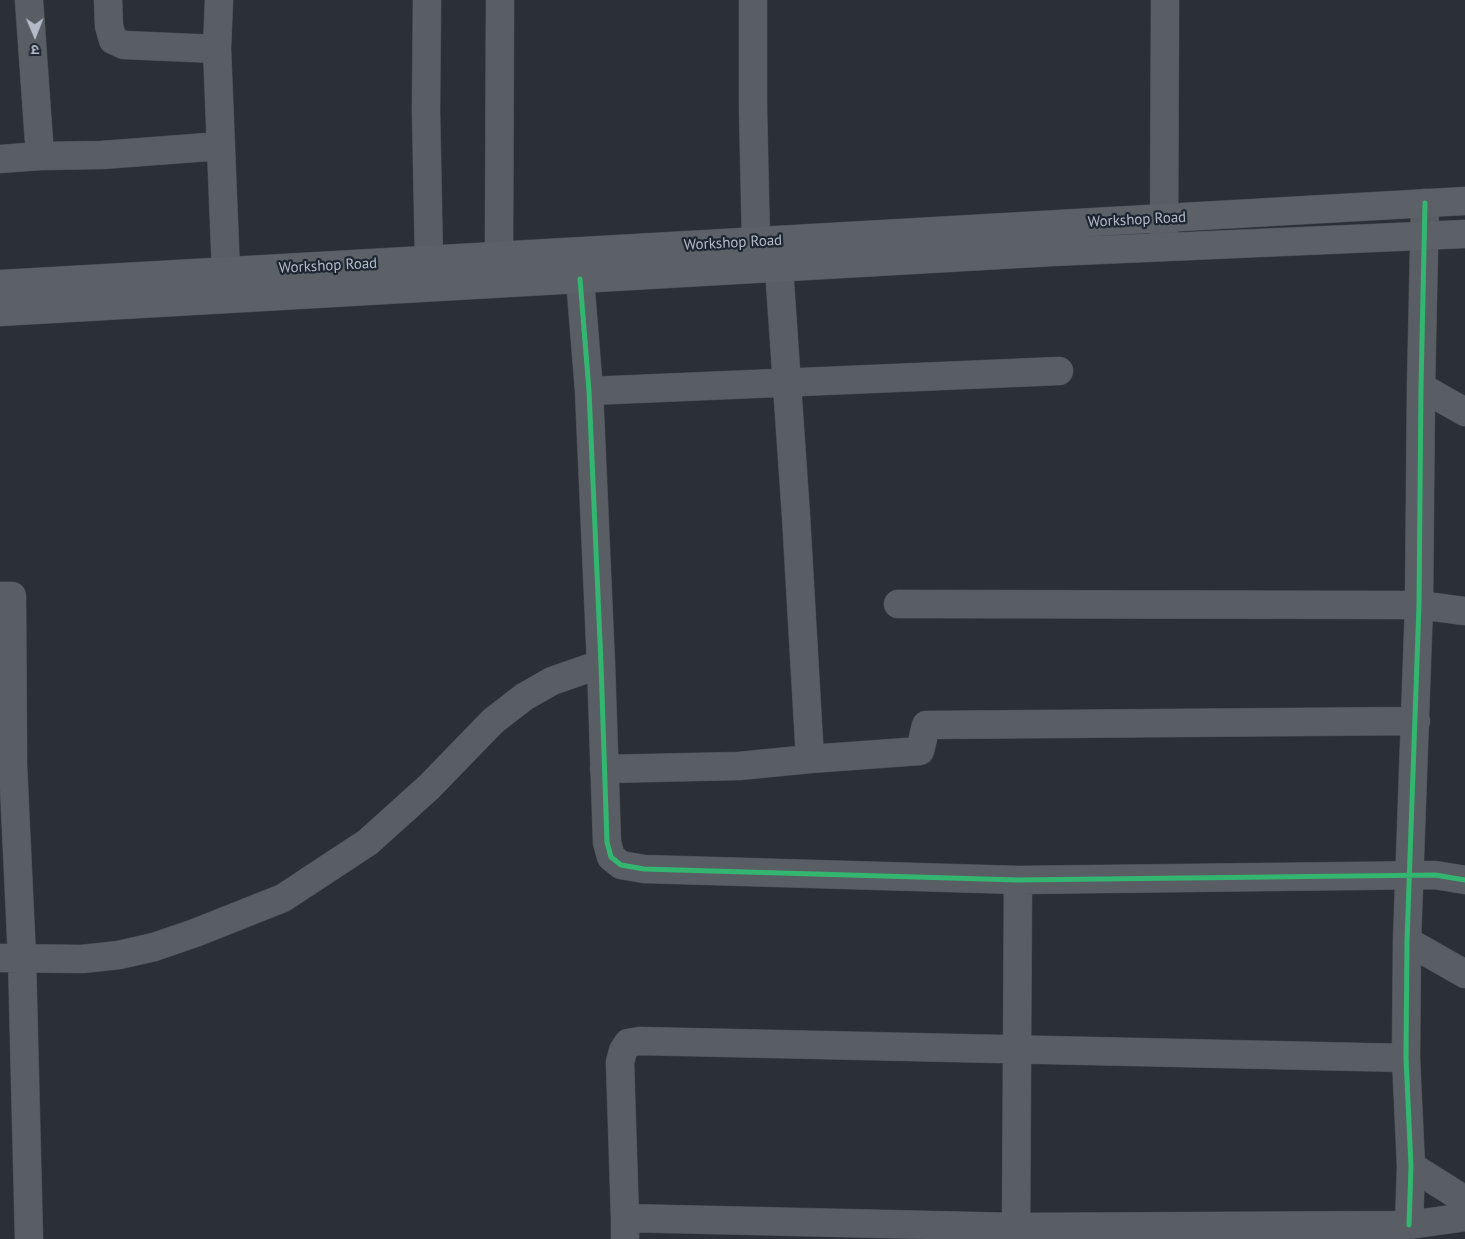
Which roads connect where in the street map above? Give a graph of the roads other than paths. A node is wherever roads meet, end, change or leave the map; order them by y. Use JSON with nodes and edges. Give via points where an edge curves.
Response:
{"nodes":[{"id":1,"x":30,"y":0,"type":"edge"},
{"id":2,"x":108,"y":0,"type":"edge"},
{"id":3,"x":219,"y":0,"type":"edge"},
{"id":4,"x":426,"y":0,"type":"edge"},
{"id":5,"x":500,"y":0,"type":"edge"},
{"id":6,"x":753,"y":0,"type":"edge"},
{"id":7,"x":1165,"y":0,"type":"edge"},
{"id":8,"x":218,"y":49,"type":"junction"},
{"id":9,"x":221,"y":146,"type":"junction"},
{"id":10,"x":40,"y":156,"type":"junction"},
{"id":11,"x":0,"y":159,"type":"edge"},
{"id":12,"x":1465,"y":201,"type":"edge"},
{"id":13,"x":1425,"y":203,"type":"junction"},
{"id":14,"x":1164,"y":218,"type":"junction"},
{"id":15,"x":1465,"y":234,"type":"edge"},
{"id":16,"x":1426,"y":236,"type":"junction"},
{"id":17,"x":756,"y":242,"type":"junction"},
{"id":18,"x":1164,"y":247,"type":"junction"},
{"id":19,"x":499,"y":256,"type":"junction"},
{"id":20,"x":429,"y":260,"type":"junction"},
{"id":21,"x":779,"y":268,"type":"junction"},
{"id":22,"x":226,"y":272,"type":"junction"},
{"id":23,"x":580,"y":279,"type":"junction"},
{"id":24,"x":0,"y":284,"type":"edge"},
{"id":25,"x":0,"y":312,"type":"edge"},
{"id":26,"x":1058,"y":371,"type":"dead end"},
{"id":27,"x":787,"y":383,"type":"junction"},
{"id":28,"x":1421,"y":387,"type":"junction"},
{"id":29,"x":589,"y":392,"type":"junction"},
{"id":30,"x":1465,"y":412,"type":"edge"},
{"id":31,"x":0,"y":596,"type":"edge"},
{"id":32,"x":898,"y":604,"type":"dead end"},
{"id":33,"x":1419,"y":605,"type":"junction"},
{"id":34,"x":1465,"y":610,"type":"edge"},
{"id":35,"x":601,"y":664,"type":"junction"},
{"id":36,"x":1416,"y":721,"type":"junction"},
{"id":37,"x":810,"y":759,"type":"junction"},
{"id":38,"x":6,"y":766,"type":"edge"},
{"id":39,"x":604,"y":769,"type":"junction"},
{"id":40,"x":1410,"y":876,"type":"junction"},
{"id":41,"x":1018,"y":880,"type":"junction"},
{"id":42,"x":1465,"y":880,"type":"edge"},
{"id":43,"x":1407,"y":941,"type":"junction"},
{"id":44,"x":11,"y":958,"type":"edge"},
{"id":45,"x":1465,"y":974,"type":"edge"},
{"id":46,"x":1017,"y":1049,"type":"junction"},
{"id":47,"x":1406,"y":1058,"type":"junction"},
{"id":48,"x":1411,"y":1166,"type":"junction"},
{"id":49,"x":1465,"y":1200,"type":"edge"},
{"id":50,"x":1465,"y":1217,"type":"edge"},
{"id":51,"x":1409,"y":1225,"type":"junction"},
{"id":52,"x":625,"y":1229,"type":"edge"},
{"id":53,"x":1016,"y":1233,"type":"edge"},
{"id":54,"x":29,"y":1239,"type":"edge"}],
"edges":[{"from":1,"to":10,"type":"street"},
{"from":2,"to":8,"type":"street","via":[[113,40],[124,45]]},
{"from":3,"to":8,"type":"street"},
{"from":4,"to":20,"type":"street"},
{"from":5,"to":19,"type":"street"},
{"from":6,"to":17,"type":"street"},
{"from":7,"to":14,"type":"street"},
{"from":8,"to":9,"type":"street"},
{"from":9,"to":10,"type":"street"},
{"from":9,"to":22,"type":"street"},
{"from":10,"to":11,"type":"street"},
{"from":12,"to":13,"type":"main road","name":"Workshop Road"},
{"from":13,"to":14,"type":"main road","name":"Workshop Road"},
{"from":13,"to":16,"type":"street"},
{"from":14,"to":17,"type":"main road","name":"Workshop Road"},
{"from":14,"to":18,"type":"street"},
{"from":15,"to":16,"type":"main road","name":"Workshop Road"},
{"from":16,"to":18,"type":"main road","name":"Workshop Road"},
{"from":16,"to":28,"type":"street"},
{"from":17,"to":19,"type":"main road","name":"Workshop Road"},
{"from":18,"to":21,"type":"main road","name":"Workshop Road"},
{"from":19,"to":20,"type":"main road","name":"Workshop Road"},
{"from":20,"to":22,"type":"main road","name":"Workshop Road"},
{"from":21,"to":23,"type":"main road","name":"Workshop Road"},
{"from":21,"to":27,"type":"street"},
{"from":22,"to":24,"type":"main road","name":"Workshop Road"},
{"from":23,"to":25,"type":"main road","name":"Workshop Road"},
{"from":23,"to":29,"type":"street"},
{"from":26,"to":27,"type":"street"},
{"from":27,"to":29,"type":"street"},
{"from":27,"to":37,"type":"street"},
{"from":28,"to":30,"type":"street"},
{"from":28,"to":33,"type":"street"},
{"from":29,"to":35,"type":"street"},
{"from":31,"to":38,"type":"street","via":[[12,596]]},
{"from":32,"to":33,"type":"street"},
{"from":33,"to":34,"type":"street"},
{"from":33,"to":36,"type":"street"},
{"from":35,"to":39,"type":"street"},
{"from":35,"to":44,"type":"street","via":[[552,681],[524,697],[493,721],[368,842],[283,898],[195,933],[119,955],[82,959]]},
{"from":36,"to":37,"type":"street","via":[[926,725],[920,751]]},
{"from":36,"to":40,"type":"street"},
{"from":37,"to":39,"type":"street","via":[[739,766]]},
{"from":38,"to":44,"type":"street"},
{"from":39,"to":41,"type":"street","via":[[606,842],[611,857],[621,865],[644,869]]},
{"from":40,"to":41,"type":"street"},
{"from":40,"to":42,"type":"street","via":[[1435,875]]},
{"from":40,"to":43,"type":"street"},
{"from":41,"to":46,"type":"street"},
{"from":43,"to":45,"type":"street"},
{"from":43,"to":47,"type":"street"},
{"from":44,"to":54,"type":"street"},
{"from":46,"to":47,"type":"street"},
{"from":46,"to":52,"type":"street","via":[[640,1040],[628,1043],[620,1062]]},
{"from":46,"to":53,"type":"street"},
{"from":47,"to":48,"type":"street"},
{"from":48,"to":49,"type":"street"},
{"from":48,"to":51,"type":"street"},
{"from":50,"to":51,"type":"street"},
{"from":51,"to":53,"type":"street"},
{"from":52,"to":53,"type":"street"}]}
